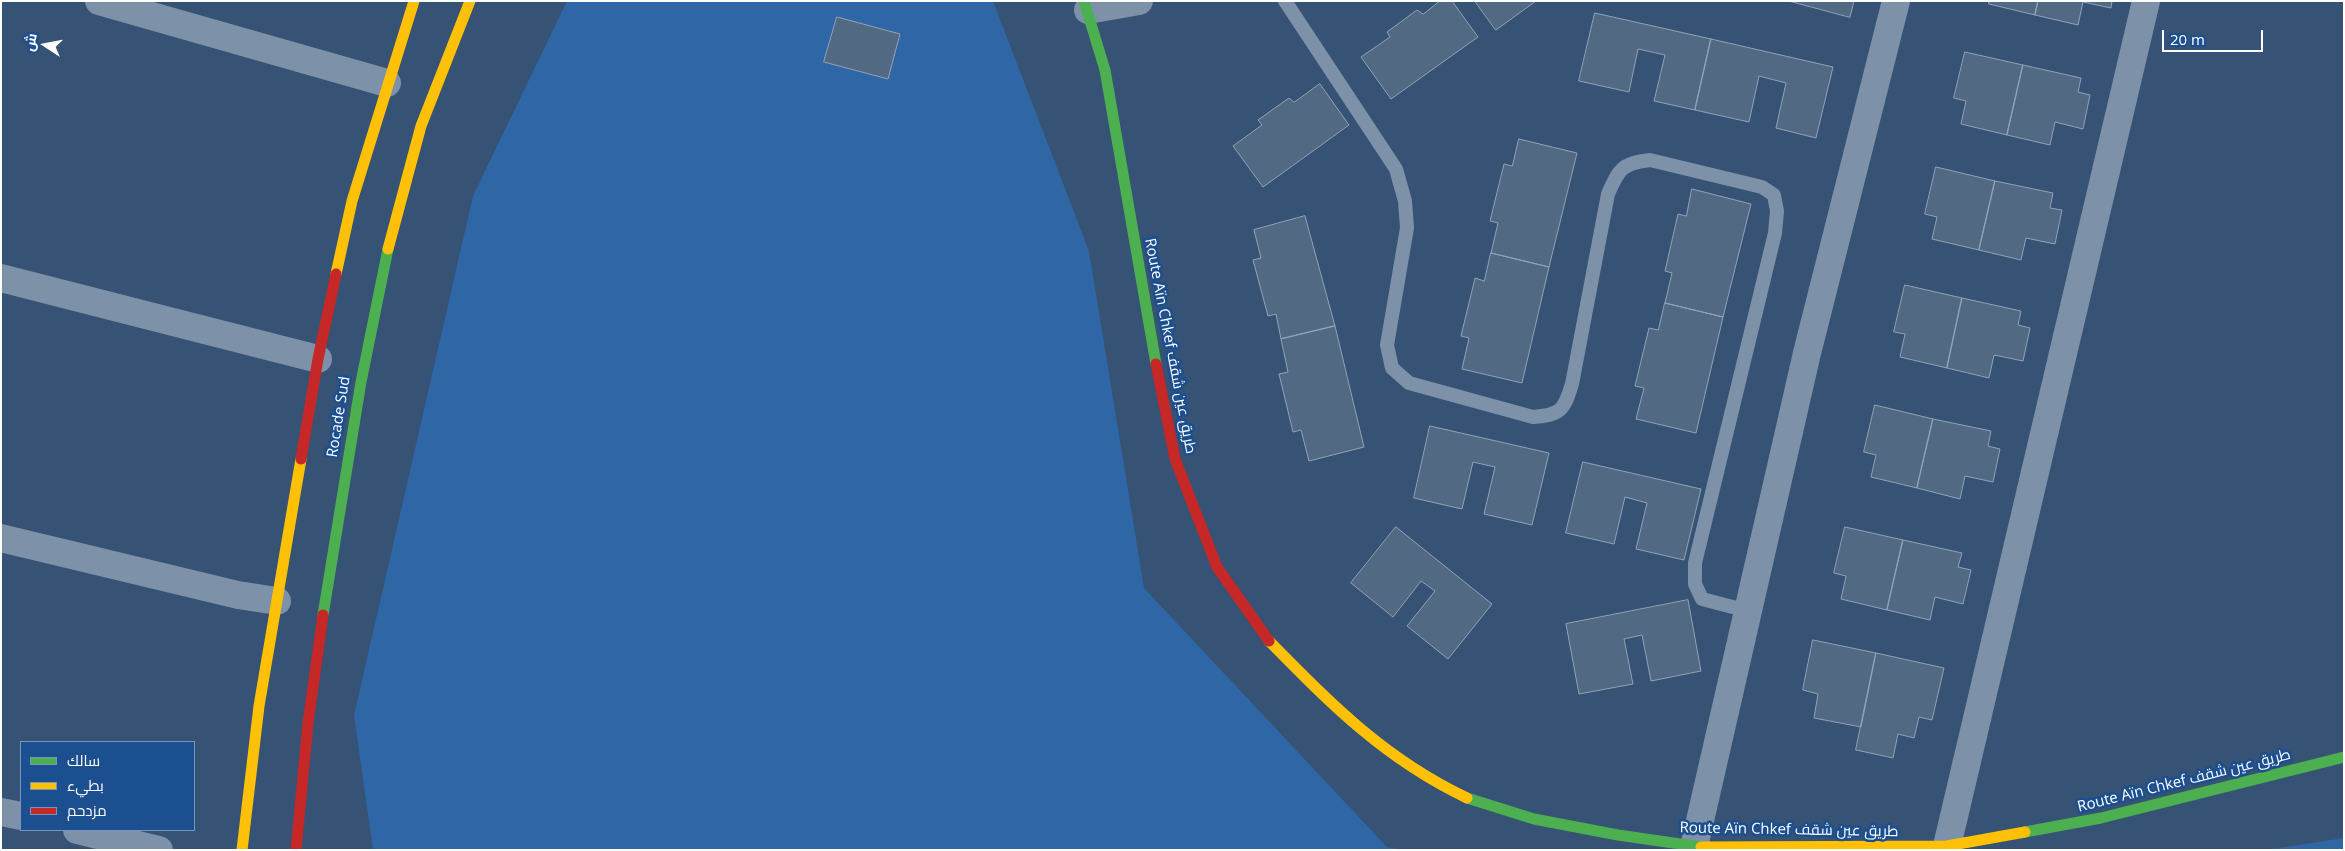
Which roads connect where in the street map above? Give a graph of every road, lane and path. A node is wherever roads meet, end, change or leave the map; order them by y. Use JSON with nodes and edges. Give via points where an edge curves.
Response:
{"nodes":[{"id":1,"x":99,"y":1,"type":"edge"},
{"id":2,"x":414,"y":1,"type":"edge"},
{"id":3,"x":470,"y":1,"type":"edge"},
{"id":4,"x":1140,"y":1,"type":"edge"},
{"id":5,"x":1285,"y":1,"type":"edge"},
{"id":6,"x":1896,"y":1,"type":"edge"},
{"id":7,"x":2146,"y":1,"type":"edge"},
{"id":8,"x":1086,"y":5,"type":"edge"},
{"id":9,"x":387,"y":83,"type":"junction"},
{"id":10,"x":1,"y":278,"type":"edge"},
{"id":11,"x":318,"y":359,"type":"junction"},
{"id":12,"x":1,"y":538,"type":"edge"},
{"id":13,"x":277,"y":601,"type":"junction"},
{"id":14,"x":1748,"y":611,"type":"junction"},
{"id":15,"x":2344,"y":757,"type":"edge"},
{"id":16,"x":1,"y":812,"type":"edge"},
{"id":17,"x":20,"y":816,"type":"edge"},
{"id":18,"x":81,"y":831,"type":"edge"},
{"id":19,"x":1947,"y":846,"type":"junction"},
{"id":20,"x":1694,"y":847,"type":"junction"},
{"id":21,"x":159,"y":850,"type":"edge"},
{"id":22,"x":242,"y":850,"type":"edge"},
{"id":23,"x":296,"y":850,"type":"edge"}],
"edges":[{"from":1,"to":9,"type":"street"},
{"from":2,"to":9,"type":"main road","name":"Rocade Sud"},
{"from":3,"to":23,"type":"main road","name":"Rocade Sud","via":[[444,62],[408,168],[364,358],[329,576]]},
{"from":4,"to":8,"type":"street"},
{"from":5,"to":14,"type":"lane","via":[[1396,169],[1405,201],[1407,228],[1387,345],[1392,368],[1409,384],[1533,417],[1553,416],[1566,405],[1608,194],[1618,172],[1631,162],[1650,160],[1762,187],[1774,195],[1777,211],[1775,233],[1695,563],[1695,584],[1702,600]]},
{"from":6,"to":14,"type":"street","via":[[1807,353]]},
{"from":7,"to":19,"type":"street"},
{"from":8,"to":20,"type":"main road","name":"Route Aïn Chkef طريق عين شقف","via":[[1105,70],[1140,280],[1175,459],[1217,568],[1267,639],[1337,710],[1404,764],[1466,798],[1534,819]]},
{"from":9,"to":11,"type":"main road","name":"Rocade Sud","via":[[352,202]]},
{"from":10,"to":11,"type":"street"},
{"from":11,"to":13,"type":"main road","name":"Rocade Sud"},
{"from":12,"to":13,"type":"street","via":[[238,595]]},
{"from":13,"to":22,"type":"main road","name":"Rocade Sud","via":[[259,706]]},
{"from":14,"to":20,"type":"street"},
{"from":15,"to":19,"type":"main road","name":"Route Aïn Chkef طريق عين شقف","via":[[2101,818]]},
{"from":16,"to":17,"type":"street"},
{"from":18,"to":21,"type":"street"},
{"from":19,"to":20,"type":"main road","name":"Route Aïn Chkef طريق عين شقف"}]}
